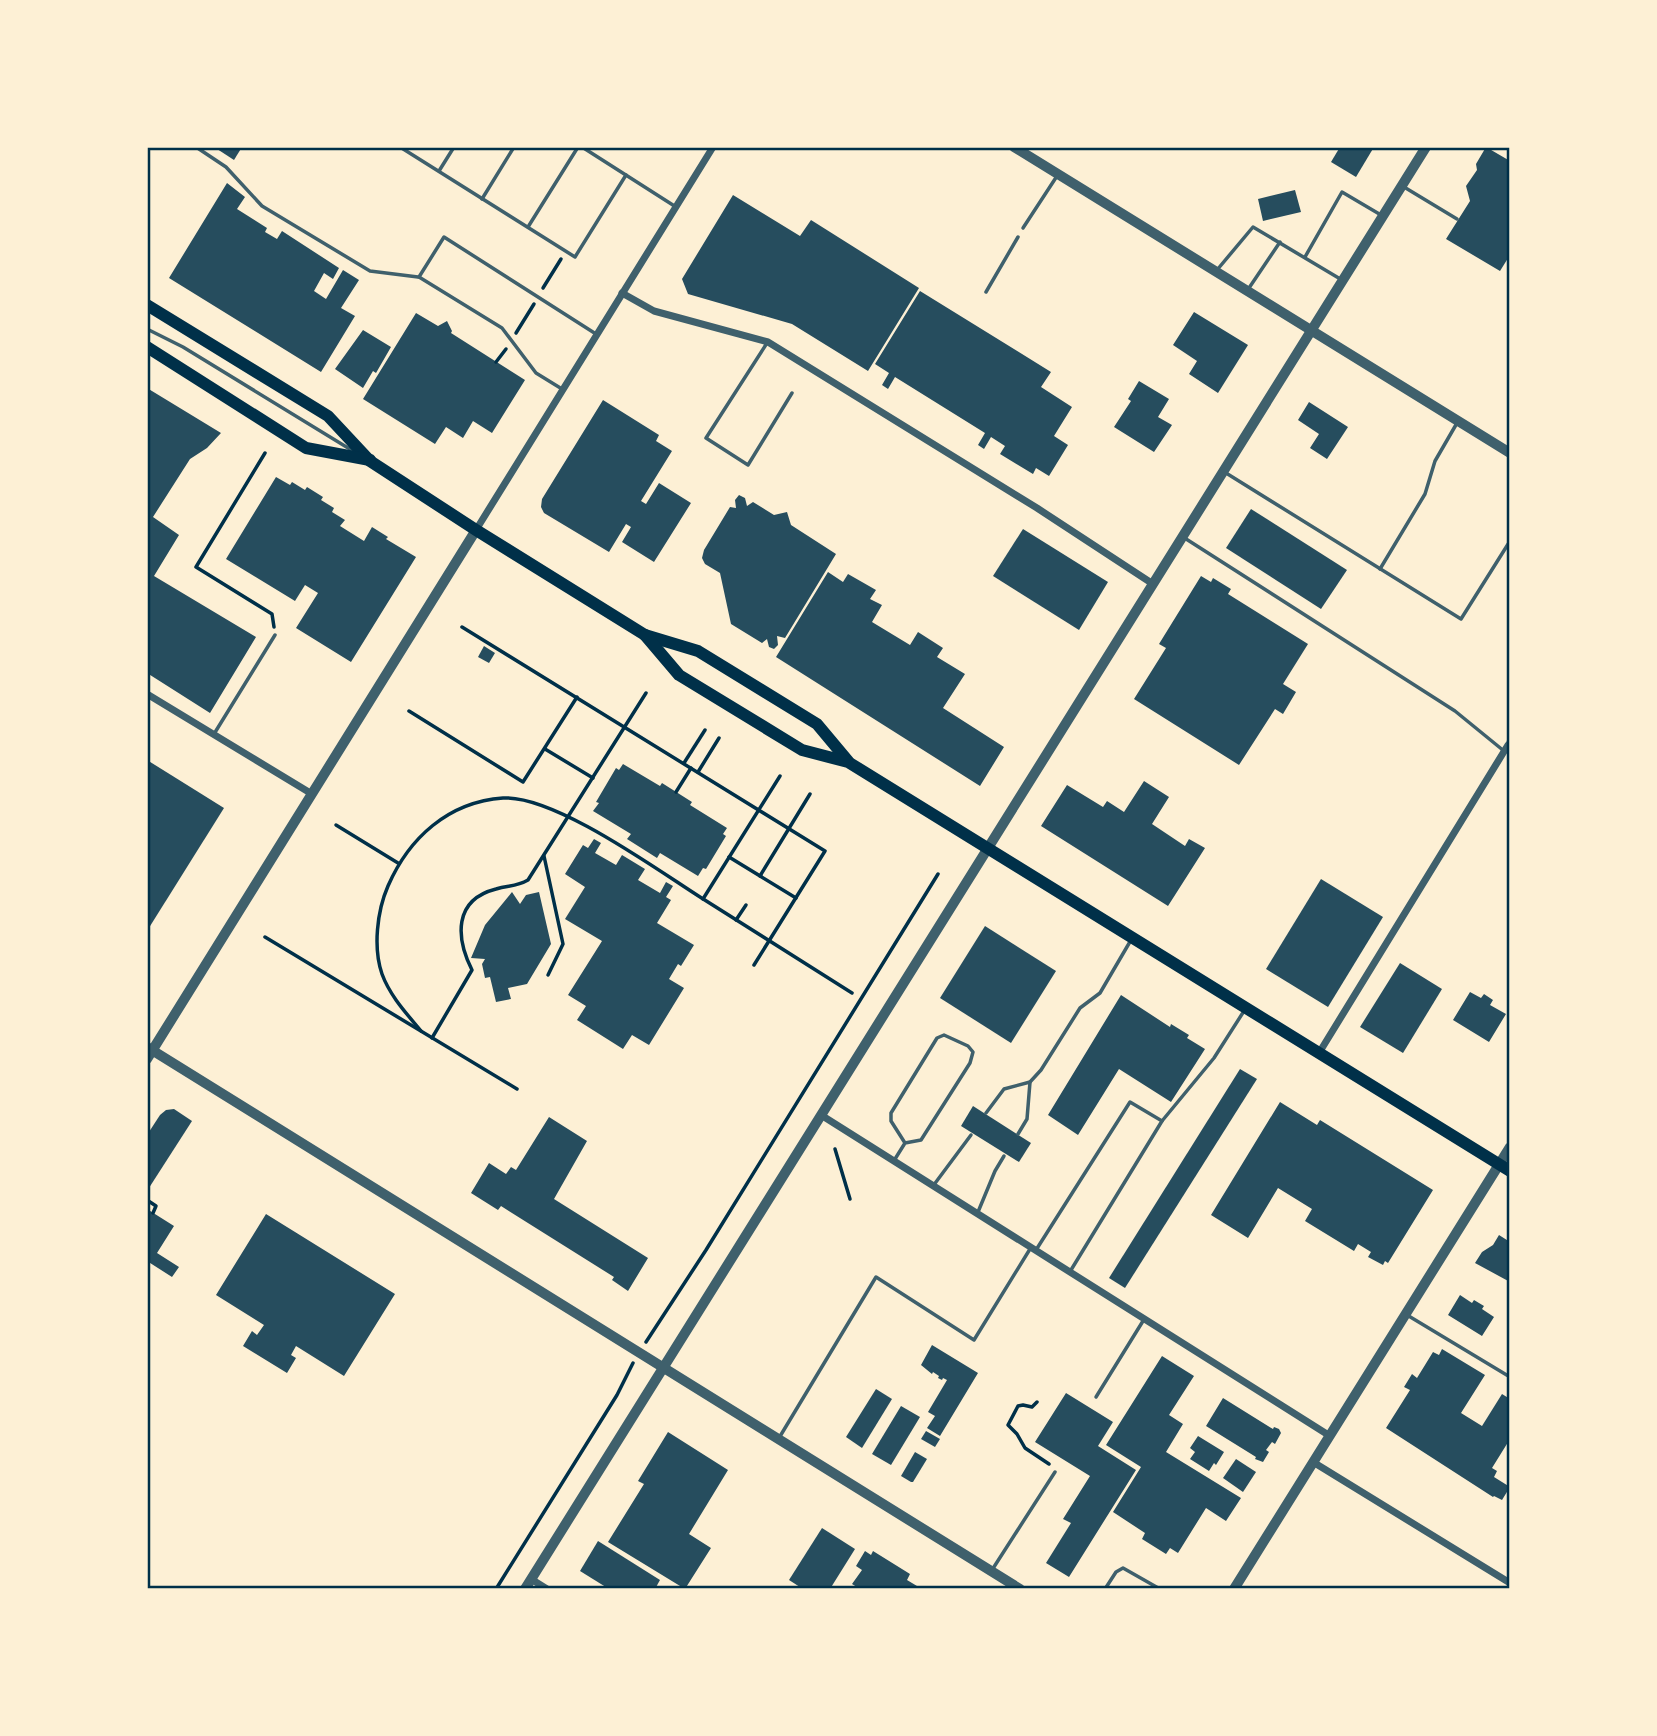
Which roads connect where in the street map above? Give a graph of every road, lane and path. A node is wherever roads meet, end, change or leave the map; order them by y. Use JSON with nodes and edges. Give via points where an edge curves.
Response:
{"nodes":[{"id":1,"x":196,"y":147,"type":"edge"},
{"id":2,"x":400,"y":147,"type":"edge"},
{"id":3,"x":454,"y":147,"type":"edge"},
{"id":4,"x":514,"y":147,"type":"edge"},
{"id":5,"x":580,"y":147,"type":"edge"},
{"id":6,"x":701,"y":147,"type":"edge"},
{"id":7,"x":1014,"y":147,"type":"edge"},
{"id":8,"x":1426,"y":147,"type":"edge"},
{"id":9,"x":712,"y":149,"type":"edge"},
{"id":10,"x":439,"y":171,"type":"junction"},
{"id":11,"x":1058,"y":174,"type":"junction"},
{"id":12,"x":626,"y":175,"type":"junction"},
{"id":13,"x":1402,"y":186,"type":"junction"},
{"id":14,"x":482,"y":199,"type":"junction"},
{"id":15,"x":676,"y":207,"type":"junction"},
{"id":16,"x":1383,"y":216,"type":"junction"},
{"id":17,"x":1457,"y":219,"type":"dead end"},
{"id":18,"x":528,"y":227,"type":"junction"},
{"id":19,"x":1024,"y":228,"type":"dead end"},
{"id":20,"x":1018,"y":237,"type":"dead end"},
{"id":21,"x":1280,"y":242,"type":"junction"},
{"id":22,"x":1305,"y":257,"type":"junction"},
{"id":23,"x":558,"y":264,"type":"dead end"},
{"id":24,"x":1216,"y":271,"type":"junction"},
{"id":25,"x":419,"y":277,"type":"junction"},
{"id":26,"x":1344,"y":281,"type":"junction"},
{"id":27,"x":1248,"y":290,"type":"junction"},
{"id":28,"x":986,"y":292,"type":"dead end"},
{"id":29,"x":622,"y":293,"type":"junction"},
{"id":30,"x":538,"y":296,"type":"junction"},
{"id":31,"x":147,"y":304,"type":"edge"},
{"id":32,"x":1312,"y":329,"type":"junction"},
{"id":33,"x":147,"y":330,"type":"edge"},
{"id":34,"x":596,"y":334,"type":"junction"},
{"id":35,"x":512,"y":340,"type":"junction"},
{"id":36,"x":768,"y":342,"type":"junction"},
{"id":37,"x":147,"y":347,"type":"edge"},
{"id":38,"x":496,"y":362,"type":"dead end"},
{"id":39,"x":562,"y":389,"type":"junction"},
{"id":40,"x":792,"y":393,"type":"dead end"},
{"id":41,"x":1458,"y":421,"type":"junction"},
{"id":42,"x":265,"y":453,"type":"dead end"},
{"id":43,"x":1510,"y":453,"type":"edge"},
{"id":44,"x":370,"y":461,"type":"junction"},
{"id":45,"x":1223,"y":471,"type":"junction"},
{"id":46,"x":476,"y":530,"type":"junction"},
{"id":47,"x":1182,"y":537,"type":"junction"},
{"id":48,"x":1510,"y":541,"type":"edge"},
{"id":49,"x":1380,"y":569,"type":"junction"},
{"id":50,"x":1153,"y":584,"type":"junction"},
{"id":51,"x":462,"y":627,"type":"dead end"},
{"id":52,"x":275,"y":635,"type":"joint"},
{"id":53,"x":645,"y":635,"type":"junction"},
{"id":54,"x":646,"y":693,"type":"dead end"},
{"id":55,"x":147,"y":694,"type":"edge"},
{"id":56,"x":577,"y":696,"type":"junction"},
{"id":57,"x":409,"y":710,"type":"dead end"},
{"id":58,"x":625,"y":727,"type":"junction"},
{"id":59,"x":705,"y":730,"type":"dead end"},
{"id":60,"x":1510,"y":730,"type":"edge"},
{"id":61,"x":213,"y":736,"type":"junction"},
{"id":62,"x":719,"y":738,"type":"dead end"},
{"id":63,"x":1506,"y":748,"type":"junction"},
{"id":64,"x":545,"y":749,"type":"junction"},
{"id":65,"x":848,"y":762,"type":"junction"},
{"id":66,"x":684,"y":763,"type":"junction"},
{"id":67,"x":691,"y":768,"type":"junction"},
{"id":68,"x":698,"y":772,"type":"junction"},
{"id":69,"x":780,"y":776,"type":"dead end"},
{"id":70,"x":593,"y":778,"type":"junction"},
{"id":71,"x":676,"y":792,"type":"dead end"},
{"id":72,"x":312,"y":794,"type":"junction"},
{"id":73,"x":810,"y":794,"type":"dead end"},
{"id":74,"x":759,"y":810,"type":"junction"},
{"id":75,"x":568,"y":817,"type":"junction"},
{"id":76,"x":336,"y":825,"type":"dead end"},
{"id":77,"x":789,"y":829,"type":"junction"},
{"id":78,"x":988,"y":849,"type":"junction"},
{"id":79,"x":544,"y":856,"type":"junction"},
{"id":80,"x":729,"y":857,"type":"junction"},
{"id":81,"x":398,"y":863,"type":"junction"},
{"id":82,"x":938,"y":874,"type":"dead end"},
{"id":83,"x":760,"y":876,"type":"junction"},
{"id":84,"x":796,"y":898,"type":"junction"},
{"id":85,"x":703,"y":899,"type":"junction"},
{"id":86,"x":746,"y":905,"type":"dead end"},
{"id":87,"x":736,"y":920,"type":"junction"},
{"id":88,"x":265,"y":937,"type":"dead end"},
{"id":89,"x":1132,"y":938,"type":"junction"},
{"id":90,"x":769,"y":941,"type":"junction"},
{"id":91,"x":754,"y":965,"type":"dead end"},
{"id":92,"x":548,"y":975,"type":"dead end"},
{"id":93,"x":852,"y":993,"type":"dead end"},
{"id":94,"x":1246,"y":1008,"type":"junction"},
{"id":95,"x":421,"y":1031,"type":"junction"},
{"id":96,"x":432,"y":1038,"type":"junction"},
{"id":97,"x":149,"y":1053,"type":"edge"},
{"id":98,"x":1320,"y":1054,"type":"junction"},
{"id":99,"x":1030,"y":1082,"type":"junction"},
{"id":100,"x":517,"y":1089,"type":"dead end"},
{"id":101,"x":986,"y":1113,"type":"dead end"},
{"id":102,"x":821,"y":1115,"type":"junction"},
{"id":103,"x":1162,"y":1121,"type":"junction"},
{"id":104,"x":1018,"y":1134,"type":"dead end"},
{"id":105,"x":971,"y":1135,"type":"dead end"},
{"id":106,"x":905,"y":1143,"type":"junction"},
{"id":107,"x":1510,"y":1147,"type":"edge"},
{"id":108,"x":835,"y":1149,"type":"dead end"},
{"id":109,"x":1004,"y":1156,"type":"dead end"},
{"id":110,"x":894,"y":1161,"type":"junction"},
{"id":111,"x":1505,"y":1168,"type":"edge"},
{"id":112,"x":933,"y":1186,"type":"junction"},
{"id":113,"x":850,"y":1199,"type":"dead end"},
{"id":114,"x":147,"y":1200,"type":"edge"},
{"id":115,"x":153,"y":1213,"type":"dead end"},
{"id":116,"x":977,"y":1214,"type":"junction"},
{"id":117,"x":1034,"y":1249,"type":"junction"},
{"id":118,"x":1070,"y":1272,"type":"junction"},
{"id":119,"x":1405,"y":1314,"type":"junction"},
{"id":120,"x":1144,"y":1319,"type":"junction"},
{"id":121,"x":639,"y":1354,"type":"junction"},
{"id":122,"x":663,"y":1368,"type":"junction"},
{"id":123,"x":1510,"y":1377,"type":"edge"},
{"id":124,"x":1096,"y":1397,"type":"dead end"},
{"id":125,"x":1037,"y":1402,"type":"dead end"},
{"id":126,"x":1329,"y":1436,"type":"junction"},
{"id":127,"x":778,"y":1440,"type":"junction"},
{"id":128,"x":1313,"y":1462,"type":"junction"},
{"id":129,"x":1055,"y":1472,"type":"joint"},
{"id":130,"x":991,"y":1572,"type":"junction"},
{"id":131,"x":531,"y":1579,"type":"junction"},
{"id":132,"x":1510,"y":1583,"type":"edge"},
{"id":133,"x":496,"y":1589,"type":"edge"},
{"id":134,"x":525,"y":1589,"type":"edge"},
{"id":135,"x":547,"y":1589,"type":"edge"},
{"id":136,"x":1020,"y":1589,"type":"edge"},
{"id":137,"x":1105,"y":1589,"type":"edge"},
{"id":138,"x":1160,"y":1589,"type":"edge"},
{"id":139,"x":1234,"y":1589,"type":"edge"}],
"edges":[{"from":1,"to":25,"type":"lane","via":[[226,167],[262,206],[370,271]]},
{"from":2,"to":10,"type":"lane"},
{"from":3,"to":10,"type":"lane"},
{"from":4,"to":14,"type":"lane"},
{"from":5,"to":12,"type":"lane"},
{"from":5,"to":18,"type":"lane"},
{"from":6,"to":9,"type":"lane"},
{"from":7,"to":11,"type":"street"},
{"from":8,"to":13,"type":"street"},
{"from":9,"to":15,"type":"street"},
{"from":10,"to":14,"type":"lane"},
{"from":11,"to":19,"type":"lane"},
{"from":11,"to":24,"type":"street"},
{"from":12,"to":15,"type":"lane"},
{"from":12,"to":18,"type":"lane","via":[[575,257]]},
{"from":13,"to":16,"type":"street"},
{"from":13,"to":17,"type":"lane"},
{"from":14,"to":18,"type":"lane"},
{"from":15,"to":29,"type":"street"},
{"from":16,"to":22,"type":"lane","via":[[1342,192]]},
{"from":16,"to":26,"type":"street"},
{"from":20,"to":28,"type":"lane"},
{"from":21,"to":22,"type":"lane"},
{"from":21,"to":24,"type":"lane","via":[[1253,227]]},
{"from":21,"to":27,"type":"lane"},
{"from":22,"to":26,"type":"lane"},
{"from":23,"to":30,"type":"path"},
{"from":24,"to":27,"type":"street"},
{"from":25,"to":30,"type":"lane","via":[[444,237]]},
{"from":25,"to":35,"type":"lane","via":[[502,328]]},
{"from":26,"to":32,"type":"street"},
{"from":27,"to":32,"type":"street"},
{"from":29,"to":34,"type":"street"},
{"from":29,"to":36,"type":"street","via":[[659,313]]},
{"from":30,"to":34,"type":"lane"},
{"from":30,"to":35,"type":"path"},
{"from":31,"to":44,"type":"main road","via":[[328,416]]},
{"from":32,"to":41,"type":"street"},
{"from":32,"to":45,"type":"street"},
{"from":33,"to":44,"type":"lane","via":[[183,347]]},
{"from":34,"to":39,"type":"street"},
{"from":35,"to":38,"type":"path"},
{"from":35,"to":39,"type":"lane","via":[[536,373]]},
{"from":36,"to":40,"type":"lane","via":[[706,438],[748,465]]},
{"from":36,"to":50,"type":"street"},
{"from":37,"to":44,"type":"main road","via":[[306,448]]},
{"from":39,"to":46,"type":"street"},
{"from":41,"to":43,"type":"street"},
{"from":41,"to":49,"type":"lane","via":[[1435,461],[1425,494]]},
{"from":42,"to":52,"type":"path","via":[[196,567],[272,614]]},
{"from":44,"to":46,"type":"main road"},
{"from":45,"to":47,"type":"street"},
{"from":45,"to":49,"type":"lane"},
{"from":46,"to":53,"type":"main road"},
{"from":46,"to":72,"type":"street"},
{"from":47,"to":50,"type":"street"},
{"from":47,"to":63,"type":"lane"},
{"from":48,"to":49,"type":"lane","via":[[1461,619]]},
{"from":50,"to":78,"type":"street"},
{"from":51,"to":56,"type":"path"},
{"from":52,"to":61,"type":"lane"},
{"from":53,"to":65,"type":"main road","via":[[679,675],[803,750]]},
{"from":53,"to":65,"type":"main road","via":[[698,651],[817,724]]},
{"from":54,"to":58,"type":"path"},
{"from":55,"to":61,"type":"street"},
{"from":56,"to":58,"type":"path"},
{"from":56,"to":64,"type":"path"},
{"from":57,"to":64,"type":"path","via":[[523,782]]},
{"from":58,"to":66,"type":"path"},
{"from":58,"to":70,"type":"path"},
{"from":59,"to":66,"type":"path"},
{"from":60,"to":63,"type":"lane"},
{"from":61,"to":72,"type":"street"},
{"from":62,"to":68,"type":"path"},
{"from":63,"to":98,"type":"street"},
{"from":64,"to":70,"type":"path"},
{"from":65,"to":78,"type":"main road"},
{"from":66,"to":67,"type":"path"},
{"from":67,"to":68,"type":"path"},
{"from":67,"to":71,"type":"path"},
{"from":68,"to":74,"type":"path"},
{"from":69,"to":74,"type":"path"},
{"from":70,"to":75,"type":"path"},
{"from":72,"to":97,"type":"street"},
{"from":73,"to":77,"type":"path"},
{"from":74,"to":77,"type":"path"},
{"from":74,"to":80,"type":"path"},
{"from":75,"to":79,"type":"path"},
{"from":75,"to":81,"type":"path","via":[[538,804],[505,798],[463,807],[426,829]]},
{"from":75,"to":85,"type":"path"},
{"from":76,"to":81,"type":"path"},
{"from":77,"to":83,"type":"path"},
{"from":77,"to":84,"type":"path","via":[[825,851]]},
{"from":78,"to":89,"type":"main road"},
{"from":78,"to":102,"type":"street"},
{"from":79,"to":92,"type":"path","via":[[563,944]]},
{"from":79,"to":96,"type":"path","via":[[528,880],[496,889],[467,908],[460,934],[472,970]]},
{"from":80,"to":83,"type":"path"},
{"from":80,"to":85,"type":"path"},
{"from":81,"to":95,"type":"path","via":[[384,895],[377,935],[382,974]]},
{"from":82,"to":121,"type":"path"},
{"from":83,"to":84,"type":"path"},
{"from":84,"to":90,"type":"path"},
{"from":85,"to":87,"type":"path"},
{"from":86,"to":87,"type":"path"},
{"from":87,"to":90,"type":"path"},
{"from":88,"to":95,"type":"path"},
{"from":89,"to":94,"type":"main road"},
{"from":89,"to":99,"type":"lane","via":[[1102,989],[1080,1008]]},
{"from":90,"to":91,"type":"path"},
{"from":90,"to":93,"type":"path"},
{"from":94,"to":98,"type":"main road"},
{"from":94,"to":103,"type":"lane","via":[[1214,1058]]},
{"from":95,"to":96,"type":"path"},
{"from":96,"to":100,"type":"path"},
{"from":97,"to":121,"type":"street"},
{"from":98,"to":111,"type":"main road"},
{"from":99,"to":101,"type":"lane","via":[[1004,1089]]},
{"from":99,"to":104,"type":"lane","via":[[1027,1119]]},
{"from":102,"to":110,"type":"street"},
{"from":102,"to":122,"type":"street"},
{"from":103,"to":117,"type":"lane","via":[[1130,1102]]},
{"from":103,"to":118,"type":"lane"},
{"from":105,"to":112,"type":"lane"},
{"from":106,"to":106,"type":"lane","via":[[921,1140],[970,1063],[973,1052],[968,1046],[944,1034],[937,1038],[891,1113],[891,1122]]},
{"from":106,"to":110,"type":"lane"},
{"from":107,"to":111,"type":"street"},
{"from":108,"to":113,"type":"path"},
{"from":109,"to":116,"type":"lane"},
{"from":110,"to":112,"type":"street"},
{"from":111,"to":119,"type":"street"},
{"from":112,"to":116,"type":"street"},
{"from":114,"to":115,"type":"path","via":[[156,1206]]},
{"from":116,"to":117,"type":"street"},
{"from":117,"to":118,"type":"street"},
{"from":117,"to":127,"type":"lane","via":[[974,1340],[876,1277]]},
{"from":118,"to":120,"type":"street"},
{"from":119,"to":123,"type":"lane"},
{"from":119,"to":126,"type":"street"},
{"from":120,"to":124,"type":"lane"},
{"from":120,"to":126,"type":"street"},
{"from":121,"to":122,"type":"street"},
{"from":121,"to":133,"type":"path"},
{"from":122,"to":127,"type":"street"},
{"from":122,"to":131,"type":"street"},
{"from":125,"to":129,"type":"path","via":[[1031,1407],[1018,1406],[1008,1425],[1025,1448],[1057,1469]]},
{"from":126,"to":128,"type":"street"},
{"from":127,"to":130,"type":"street"},
{"from":128,"to":132,"type":"street"},
{"from":128,"to":139,"type":"street"},
{"from":129,"to":130,"type":"lane"},
{"from":130,"to":136,"type":"street"},
{"from":131,"to":134,"type":"street"},
{"from":131,"to":135,"type":"street"},
{"from":137,"to":138,"type":"lane","via":[[1122,1568]]}]}
